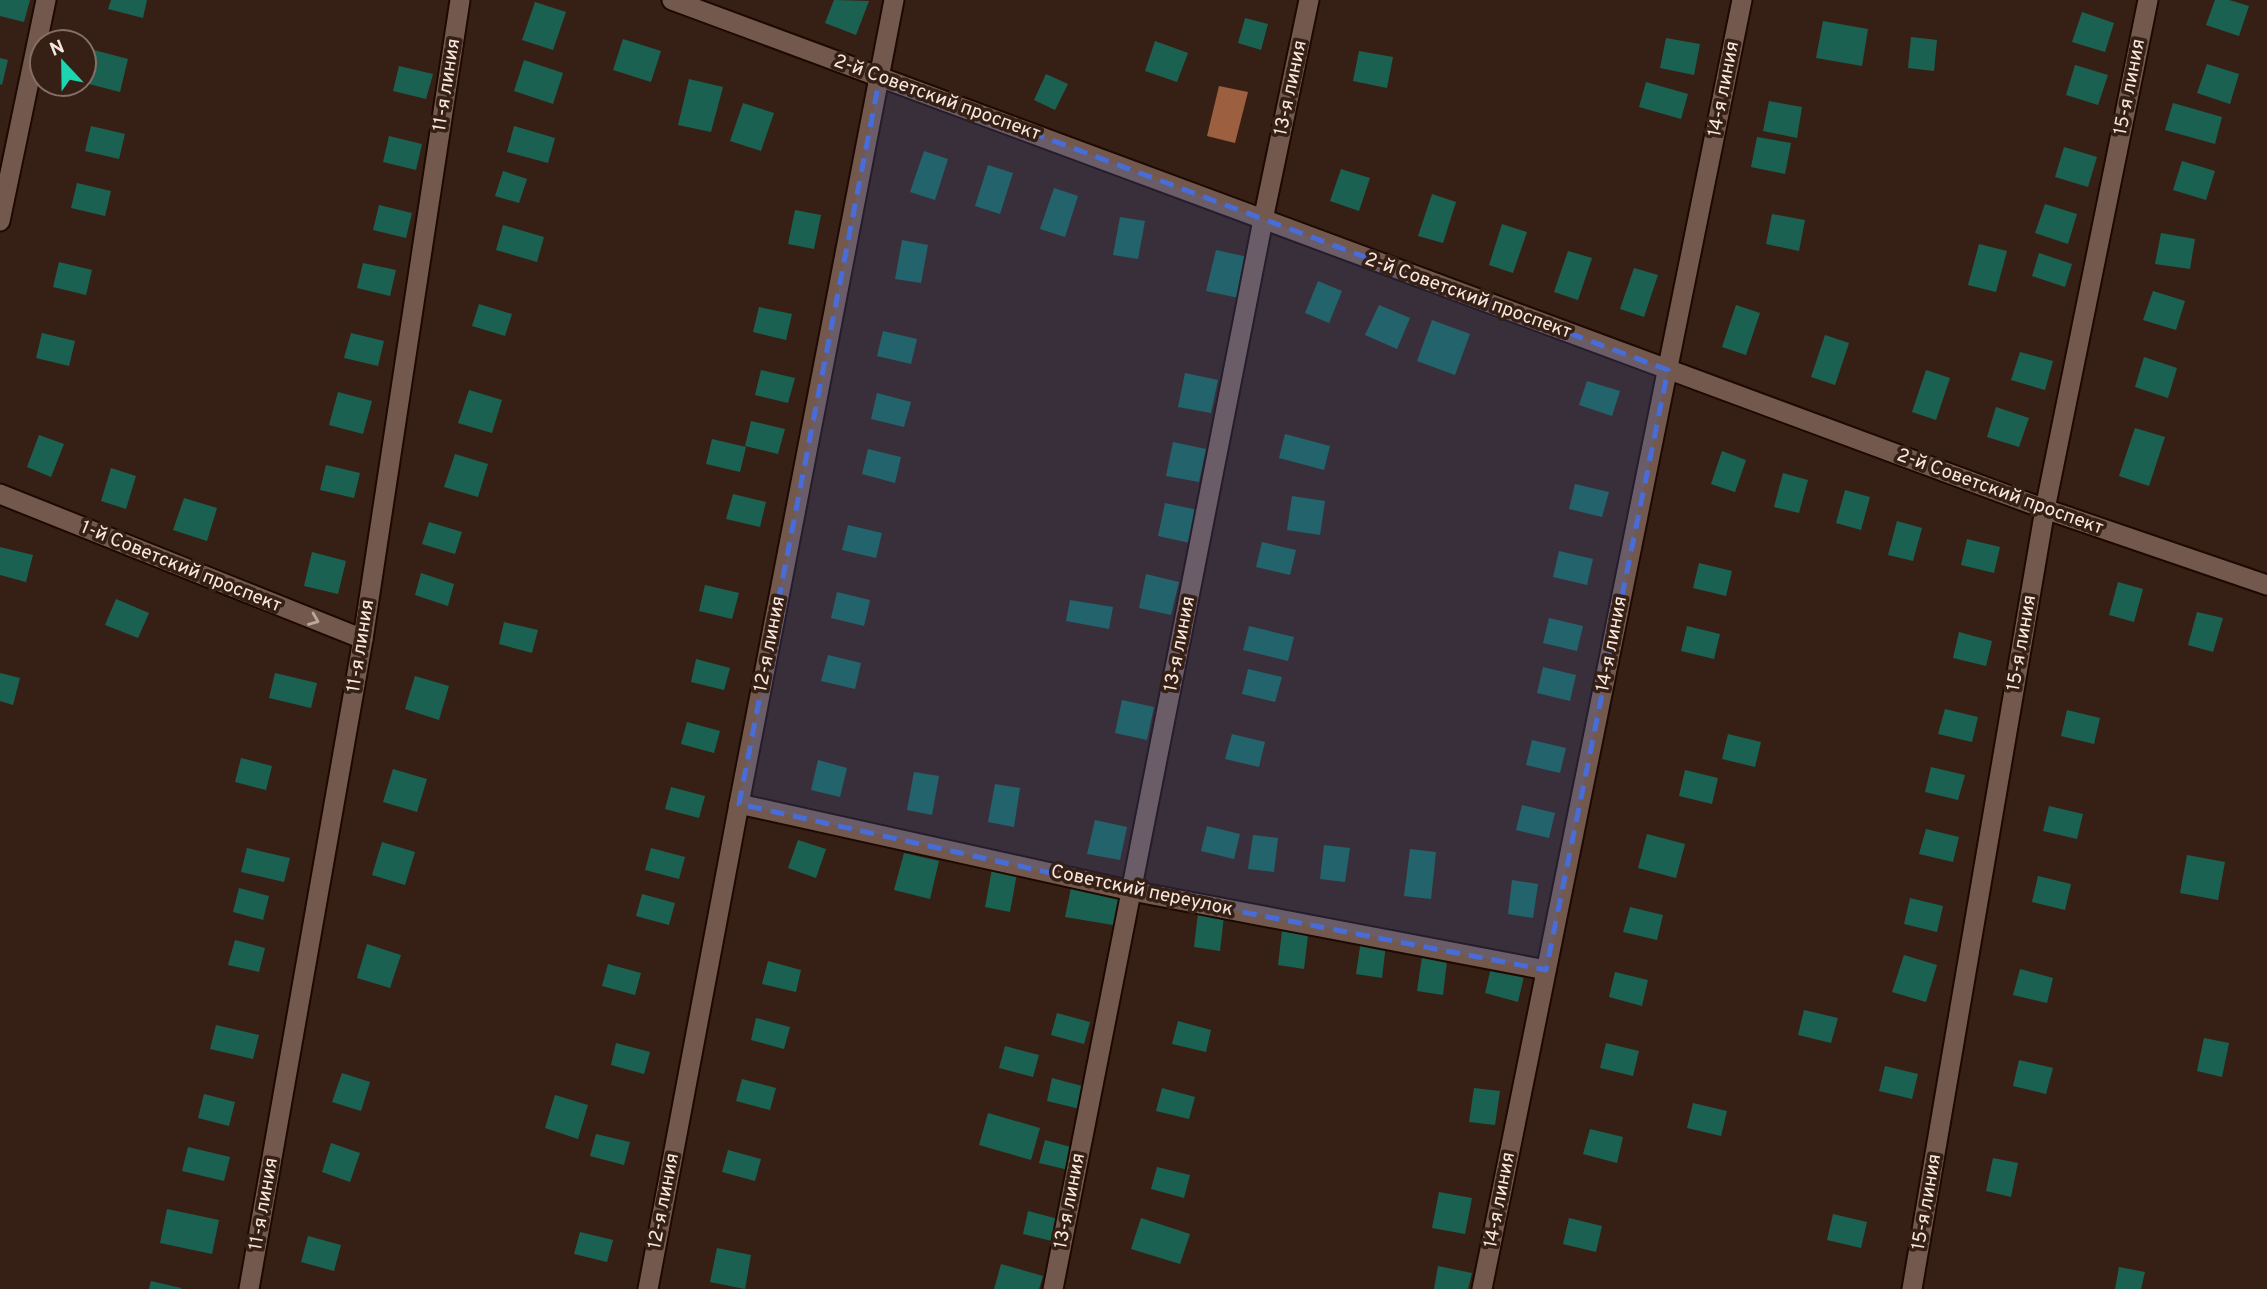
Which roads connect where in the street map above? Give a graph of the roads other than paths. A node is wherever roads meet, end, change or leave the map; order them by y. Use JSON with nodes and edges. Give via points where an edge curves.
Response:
{"nodes":[{"id":1,"x":46,"y":0,"type":"edge"},
{"id":2,"x":460,"y":0,"type":"edge"},
{"id":3,"x":672,"y":0,"type":"edge"},
{"id":4,"x":894,"y":0,"type":"edge"},
{"id":5,"x":1309,"y":0,"type":"edge"},
{"id":6,"x":1742,"y":0,"type":"edge"},
{"id":7,"x":2148,"y":0,"type":"edge"},
{"id":8,"x":880,"y":76,"type":"junction"},
{"id":9,"x":1263,"y":220,"type":"junction"},
{"id":10,"x":0,"y":221,"type":"edge"},
{"id":11,"x":1668,"y":370,"type":"junction"},
{"id":12,"x":0,"y":494,"type":"edge"},
{"id":13,"x":2045,"y":509,"type":"junction"},
{"id":14,"x":2267,"y":585,"type":"edge"},
{"id":15,"x":363,"y":639,"type":"junction"},
{"id":16,"x":739,"y":804,"type":"junction"},
{"id":17,"x":1132,"y":891,"type":"junction"},
{"id":18,"x":1546,"y":970,"type":"junction"},
{"id":19,"x":249,"y":1289,"type":"edge"},
{"id":20,"x":648,"y":1289,"type":"edge"},
{"id":21,"x":1053,"y":1289,"type":"edge"},
{"id":22,"x":1482,"y":1289,"type":"edge"},
{"id":23,"x":1912,"y":1289,"type":"edge"}],
"edges":[{"from":1,"to":10,"type":"street"},
{"from":2,"to":15,"type":"street","name":"11-я линия"},
{"from":3,"to":8,"type":"street","name":"2-й Советский проспект"},
{"from":4,"to":8,"type":"street","name":"12-я линия"},
{"from":5,"to":9,"type":"street","name":"13-я линия"},
{"from":6,"to":11,"type":"street","name":"14-я линия"},
{"from":7,"to":13,"type":"street","name":"15-я линия"},
{"from":8,"to":9,"type":"street","name":"2-й Советский проспект"},
{"from":8,"to":16,"type":"street","name":"12-я линия"},
{"from":9,"to":11,"type":"street","name":"2-й Советский проспект"},
{"from":9,"to":17,"type":"street","name":"13-я линия"},
{"from":11,"to":13,"type":"street","name":"2-й Советский проспект"},
{"from":11,"to":18,"type":"street","name":"14-я линия"},
{"from":12,"to":15,"type":"street","name":"1-й Советский проспект","one_way":true},
{"from":13,"to":14,"type":"street","name":"2-й Советский проспект"},
{"from":13,"to":23,"type":"street","name":"15-я линия"},
{"from":15,"to":19,"type":"street","name":"11-я линия"},
{"from":16,"to":17,"type":"street","name":"Советский переулок"},
{"from":16,"to":20,"type":"street","name":"12-я линия"},
{"from":17,"to":18,"type":"street","name":"Советский переулок"},
{"from":17,"to":21,"type":"street","name":"13-я линия"},
{"from":18,"to":22,"type":"street","name":"14-я линия"}]}
